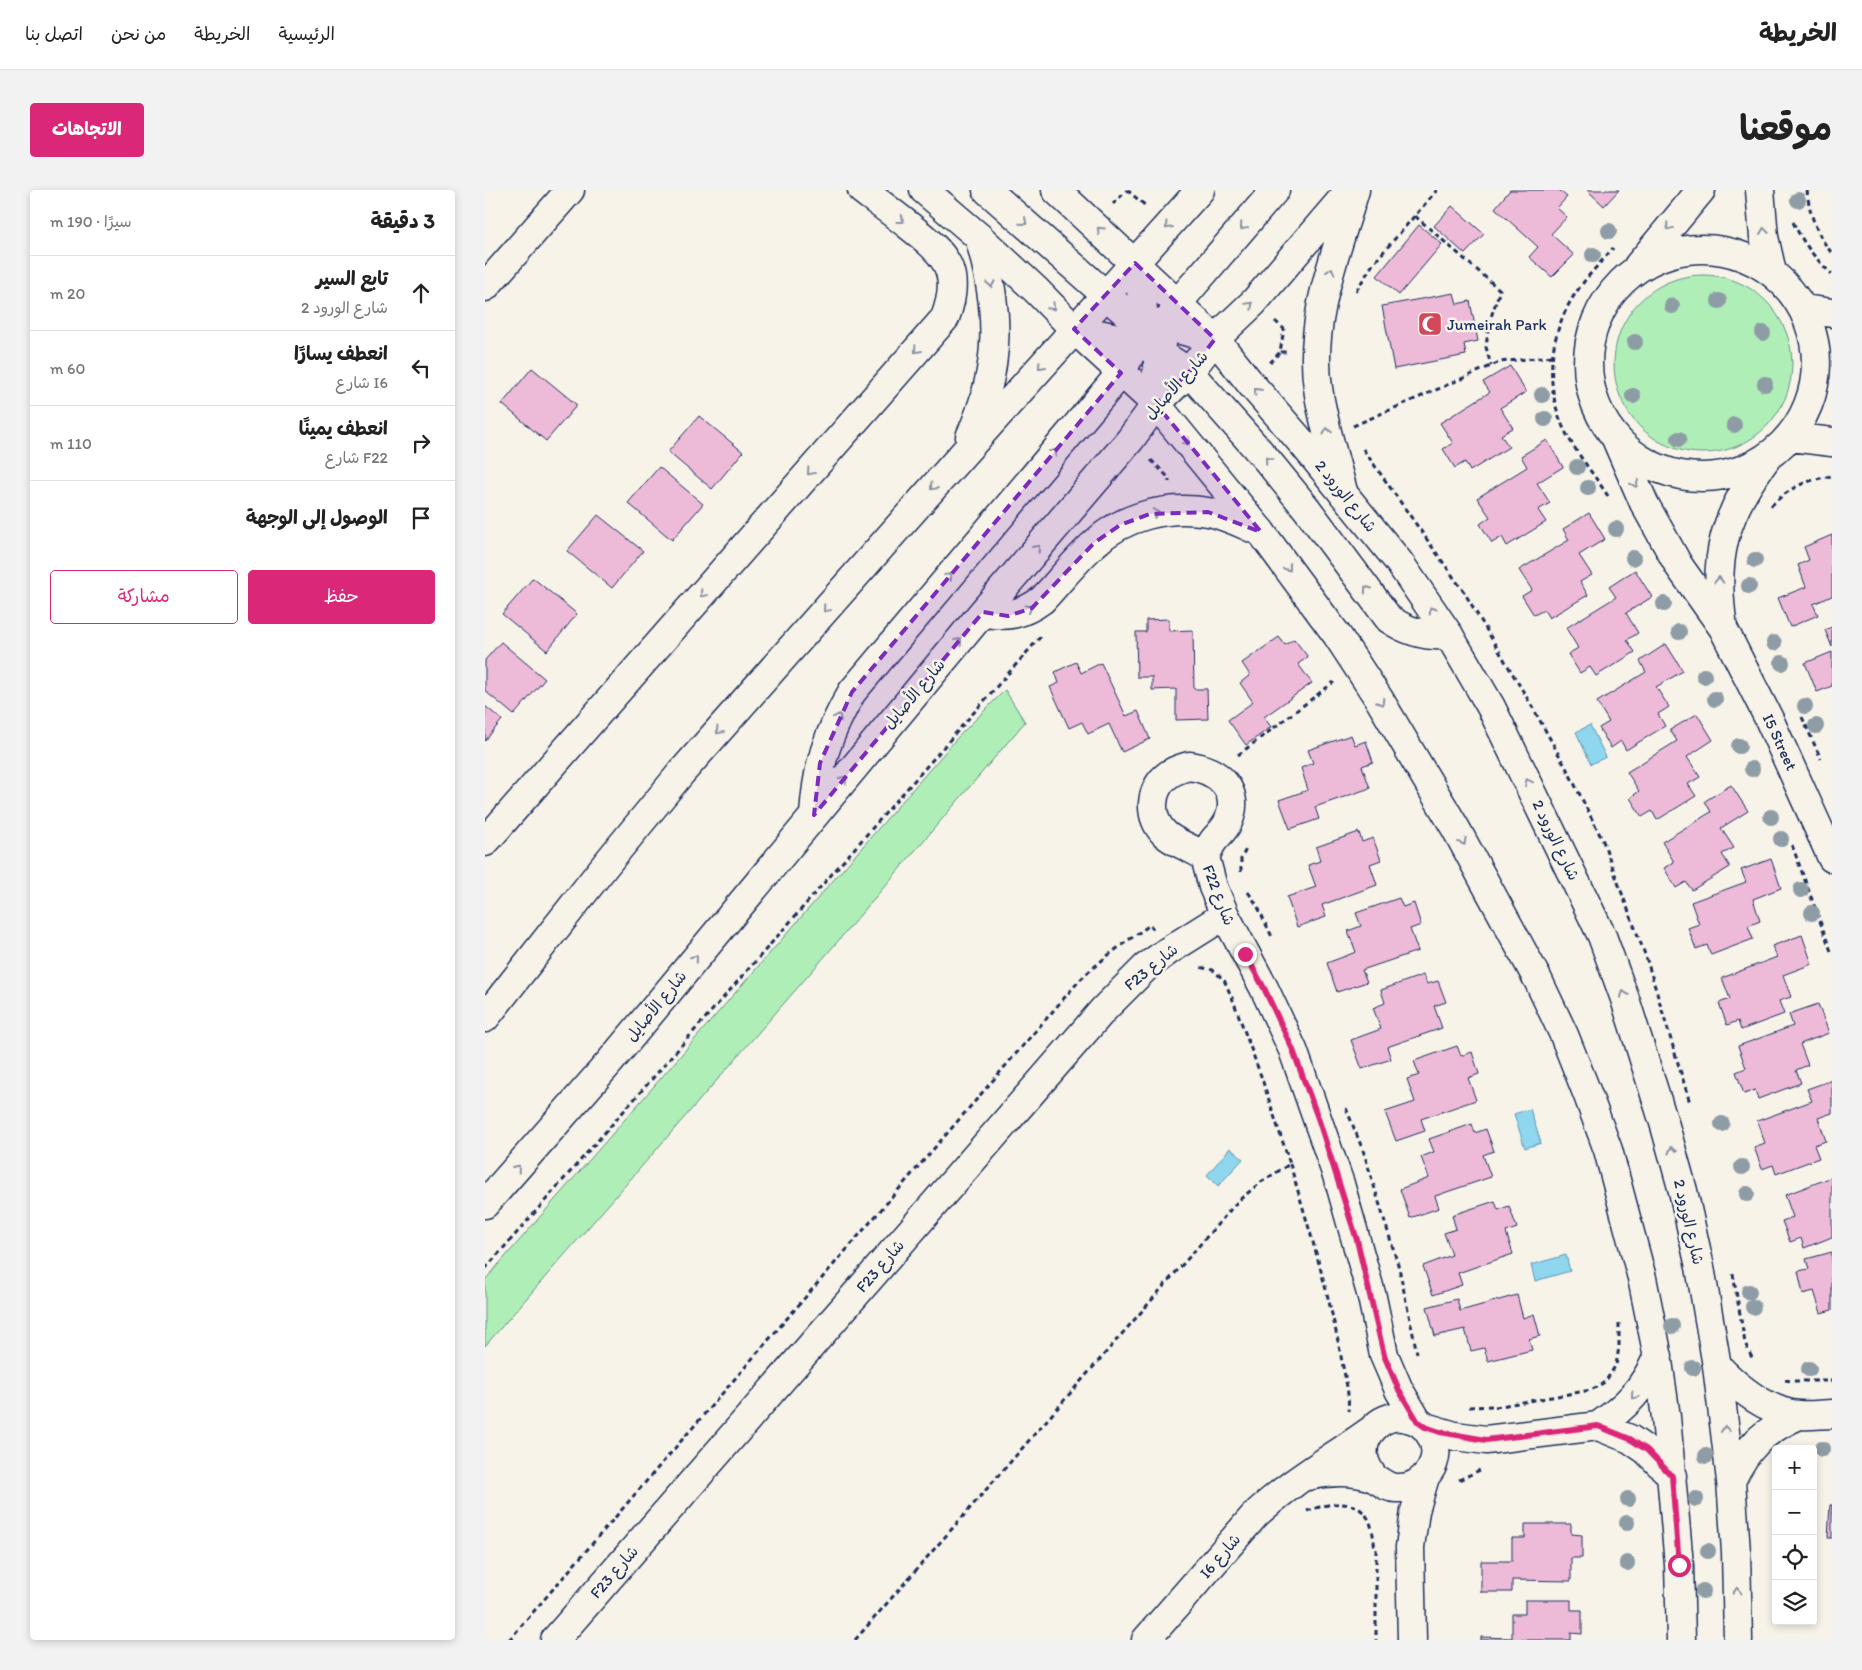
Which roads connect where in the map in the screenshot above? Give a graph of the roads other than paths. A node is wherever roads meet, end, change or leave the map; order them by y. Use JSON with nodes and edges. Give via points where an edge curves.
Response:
{"nodes":[{"id":1,"x":570,"y":190,"type":"edge"},
{"id":2,"x":862,"y":190,"type":"edge"},
{"id":3,"x":924,"y":190,"type":"edge"},
{"id":4,"x":987,"y":190,"type":"edge"},
{"id":5,"x":1057,"y":190,"type":"edge"},
{"id":6,"x":1200,"y":190,"type":"edge"},
{"id":7,"x":1275,"y":190,"type":"edge"},
{"id":8,"x":1350,"y":190,"type":"edge"},
{"id":9,"x":1355,"y":190,"type":"edge"},
{"id":10,"x":1701,"y":190,"type":"edge"},
{"id":11,"x":1760,"y":190,"type":"edge"},
{"id":12,"x":979,"y":237,"type":"junction"},
{"id":13,"x":1135,"y":263,"type":"junction"},
{"id":14,"x":1634,"y":271,"type":"junction"},
{"id":15,"x":1771,"y":272,"type":"junction"},
{"id":16,"x":485,"y":287,"type":"edge"},
{"id":17,"x":1105,"y":295,"type":"junction"},
{"id":18,"x":1804,"y":309,"type":"junction"},
{"id":19,"x":1832,"y":313,"type":"edge"},
{"id":20,"x":1073,"y":329,"type":"junction"},
{"id":21,"x":1156,"y":329,"type":"junction"},
{"id":22,"x":1215,"y":340,"type":"junction"},
{"id":23,"x":1189,"y":372,"type":"junction"},
{"id":24,"x":1121,"y":373,"type":"junction"},
{"id":25,"x":1156,"y":404,"type":"junction"},
{"id":26,"x":1791,"y":437,"type":"junction"},
{"id":27,"x":1616,"y":439,"type":"junction"},
{"id":28,"x":1832,"y":442,"type":"edge"},
{"id":29,"x":962,"y":455,"type":"junction"},
{"id":30,"x":1767,"y":458,"type":"junction"},
{"id":31,"x":1344,"y":495,"type":"junction"},
{"id":32,"x":1261,"y":532,"type":"junction"},
{"id":33,"x":983,"y":612,"type":"junction"},
{"id":34,"x":1723,"y":628,"type":"junction"},
{"id":35,"x":1449,"y":635,"type":"junction"},
{"id":36,"x":814,"y":815,"type":"junction"},
{"id":37,"x":485,"y":842,"type":"edge"},
{"id":38,"x":1205,"y":857,"type":"junction"},
{"id":39,"x":1832,"y":858,"type":"edge"},
{"id":40,"x":1225,"y":915,"type":"junction"},
{"id":41,"x":485,"y":1018,"type":"edge"},
{"id":42,"x":485,"y":1204,"type":"edge"},
{"id":43,"x":1384,"y":1355,"type":"junction"},
{"id":44,"x":1657,"y":1356,"type":"junction"},
{"id":45,"x":1717,"y":1366,"type":"junction"},
{"id":46,"x":1832,"y":1414,"type":"edge"},
{"id":47,"x":1799,"y":1415,"type":"junction"},
{"id":48,"x":1422,"y":1424,"type":"junction"},
{"id":49,"x":1598,"y":1426,"type":"junction"},
{"id":50,"x":1372,"y":1429,"type":"junction"},
{"id":51,"x":1492,"y":1440,"type":"junction"},
{"id":52,"x":1427,"y":1475,"type":"junction"},
{"id":53,"x":1672,"y":1476,"type":"junction"},
{"id":54,"x":1379,"y":1481,"type":"junction"},
{"id":55,"x":1731,"y":1481,"type":"junction"},
{"id":56,"x":1294,"y":1482,"type":"junction"},
{"id":57,"x":1410,"y":1547,"type":"junction"},
{"id":58,"x":555,"y":1640,"type":"edge"},
{"id":59,"x":1146,"y":1640,"type":"edge"},
{"id":60,"x":1412,"y":1640,"type":"edge"},
{"id":61,"x":1681,"y":1640,"type":"edge"},
{"id":62,"x":1738,"y":1640,"type":"edge"}],
"edges":[{"from":1,"to":16,"type":"street"},
{"from":2,"to":37,"type":"street","one_way":true,"via":[[938,249],[948,265],[953,283],[945,318]]},
{"from":3,"to":12,"type":"street"},
{"from":4,"to":17,"type":"street","one_way":true},
{"from":13,"to":5,"type":"street","one_way":true},
{"from":6,"to":13,"type":"street","one_way":true},
{"from":7,"to":21,"type":"street","one_way":true},
{"from":22,"to":8,"type":"street","name":"شارع الأصايل","one_way":true,"via":[[1254,302]]},
{"from":31,"to":9,"type":"street","one_way":true,"via":[[1317,386],[1316,353],[1318,320]]},
{"from":10,"to":14,"type":"street","one_way":true},
{"from":15,"to":11,"type":"street","one_way":true},
{"from":12,"to":20,"type":"street","one_way":true},
{"from":12,"to":29,"type":"street","one_way":true,"via":[[994,299],[995,330],[989,382],[980,415]]},
{"from":13,"to":17,"type":"street"},
{"from":13,"to":21,"type":"street"},
{"from":14,"to":15,"type":"street","via":[[1660,256],[1688,249],[1718,249],[1746,257]]},
{"from":14,"to":27,"type":"street","via":[[1614,289],[1599,312],[1589,338],[1587,365],[1590,391],[1600,417]]},
{"from":15,"to":18,"type":"street"},
{"from":17,"to":20,"type":"street"},
{"from":17,"to":21,"type":"street","via":[[1125,312]]},
{"from":18,"to":19,"type":"street"},
{"from":18,"to":26,"type":"street","via":[[1816,351],[1815,386],[1806,411]]},
{"from":20,"to":21,"type":"street"},
{"from":20,"to":24,"type":"street"},
{"from":20,"to":29,"type":"street","one_way":true},
{"from":21,"to":22,"type":"street"},
{"from":21,"to":23,"type":"street"},
{"from":21,"to":24,"type":"street"},
{"from":21,"to":25,"type":"street"},
{"from":22,"to":23,"type":"street","name":"شارع الأصايل"},
{"from":31,"to":22,"type":"street","name":"شارع الورود 2","one_way":true},
{"from":23,"to":25,"type":"street","name":"شارع الأصايل"},
{"from":35,"to":23,"type":"street","one_way":true,"via":[[1423,635],[1389,619],[1290,488]]},
{"from":24,"to":25,"type":"street"},
{"from":36,"to":24,"type":"street","one_way":true,"via":[[820,763],[828,738],[852,692]]},
{"from":25,"to":32,"type":"street","one_way":true},
{"from":33,"to":25,"type":"street","name":"شارع الأصايل","one_way":true,"via":[[1130,440]]},
{"from":26,"to":28,"type":"street"},
{"from":26,"to":30,"type":"street"},
{"from":27,"to":30,"type":"street","via":[[1648,465],[1688,477],[1729,474]]},
{"from":27,"to":34,"type":"street","name":"I5 Street","one_way":true,"via":[[1644,503],[1679,566]]},
{"from":29,"to":41,"type":"street","one_way":true,"via":[[681,774]]},
{"from":34,"to":30,"type":"street","name":"I5 Street","one_way":true,"via":[[1719,569],[1724,539],[1733,510]]},
{"from":35,"to":31,"type":"street","name":"شارع الورود 2","one_way":true,"via":[[1399,562]]},
{"from":33,"to":32,"type":"street","one_way":true,"via":[[1008,616],[1032,608],[1094,543],[1120,525],[1149,514],[1208,512]]},
{"from":32,"to":44,"type":"street","one_way":true,"via":[[1357,665],[1419,763],[1538,980],[1587,1092],[1610,1159],[1642,1278]]},
{"from":36,"to":33,"type":"street","name":"شارع الأصايل","one_way":true},
{"from":34,"to":39,"type":"street","name":"I5 Street","via":[[1773,727]]},
{"from":45,"to":35,"type":"street","name":"شارع الورود 2","one_way":true,"via":[[1683,1191],[1649,1072],[1602,936],[1491,706]]},
{"from":42,"to":36,"type":"street","name":"شارع الأصايل","one_way":true,"via":[[609,1063]]},
{"from":38,"to":38,"type":"street","name":"F22 شارع","via":[[1165,834],[1158,825],[1153,804],[1155,792],[1168,774],[1189,766],[1210,770],[1219,776],[1230,793],[1232,804],[1228,822]]},
{"from":38,"to":40,"type":"street","name":"F22 شارع"},
{"from":40,"to":43,"type":"street","name":"F22 شارع","via":[[1268,995],[1293,1050],[1319,1121],[1357,1240]]},
{"from":40,"to":58,"type":"street","name":"F23 شارع","via":[[1168,951],[1141,972],[1104,1009]]},
{"from":43,"to":48,"type":"street","name":"F22 شارع","via":[[1399,1390]]},
{"from":43,"to":50,"type":"street","name":"F22 شارع","via":[[1381,1391]]},
{"from":44,"to":49,"type":"street","one_way":true,"via":[[1635,1397]]},
{"from":44,"to":53,"type":"street"},
{"from":45,"to":47,"type":"street","via":[[1746,1392],[1780,1410]]},
{"from":55,"to":45,"type":"street","name":"شارع الورود 2","one_way":true},
{"from":46,"to":47,"type":"street"},
{"from":47,"to":55,"type":"street","via":[[1762,1435],[1749,1448]]},
{"from":48,"to":50,"type":"street","via":[[1406,1417],[1392,1417]]},
{"from":48,"to":51,"type":"street","via":[[1455,1436]]},
{"from":48,"to":52,"type":"street","via":[[1432,1437],[1435,1449],[1434,1462]]},
{"from":49,"to":51,"type":"street"},
{"from":49,"to":53,"type":"street","via":[[1647,1450]]},
{"from":50,"to":54,"type":"street","via":[[1363,1455],[1366,1467]]},
{"from":50,"to":56,"type":"street","name":"I6 شارع"},
{"from":51,"to":52,"type":"street","via":[[1457,1455]]},
{"from":52,"to":54,"type":"street","via":[[1408,1487],[1396,1488]]},
{"from":52,"to":57,"type":"street","via":[[1415,1512]]},
{"from":53,"to":61,"type":"street"},
{"from":54,"to":56,"type":"street","via":[[1355,1473],[1336,1472]]},
{"from":54,"to":57,"type":"street","via":[[1398,1515]]},
{"from":62,"to":55,"type":"street","name":"شارع الورود 2","one_way":true},
{"from":56,"to":59,"type":"street","name":"I6 شارع","via":[[1255,1515]]},
{"from":57,"to":60,"type":"street"}]}
